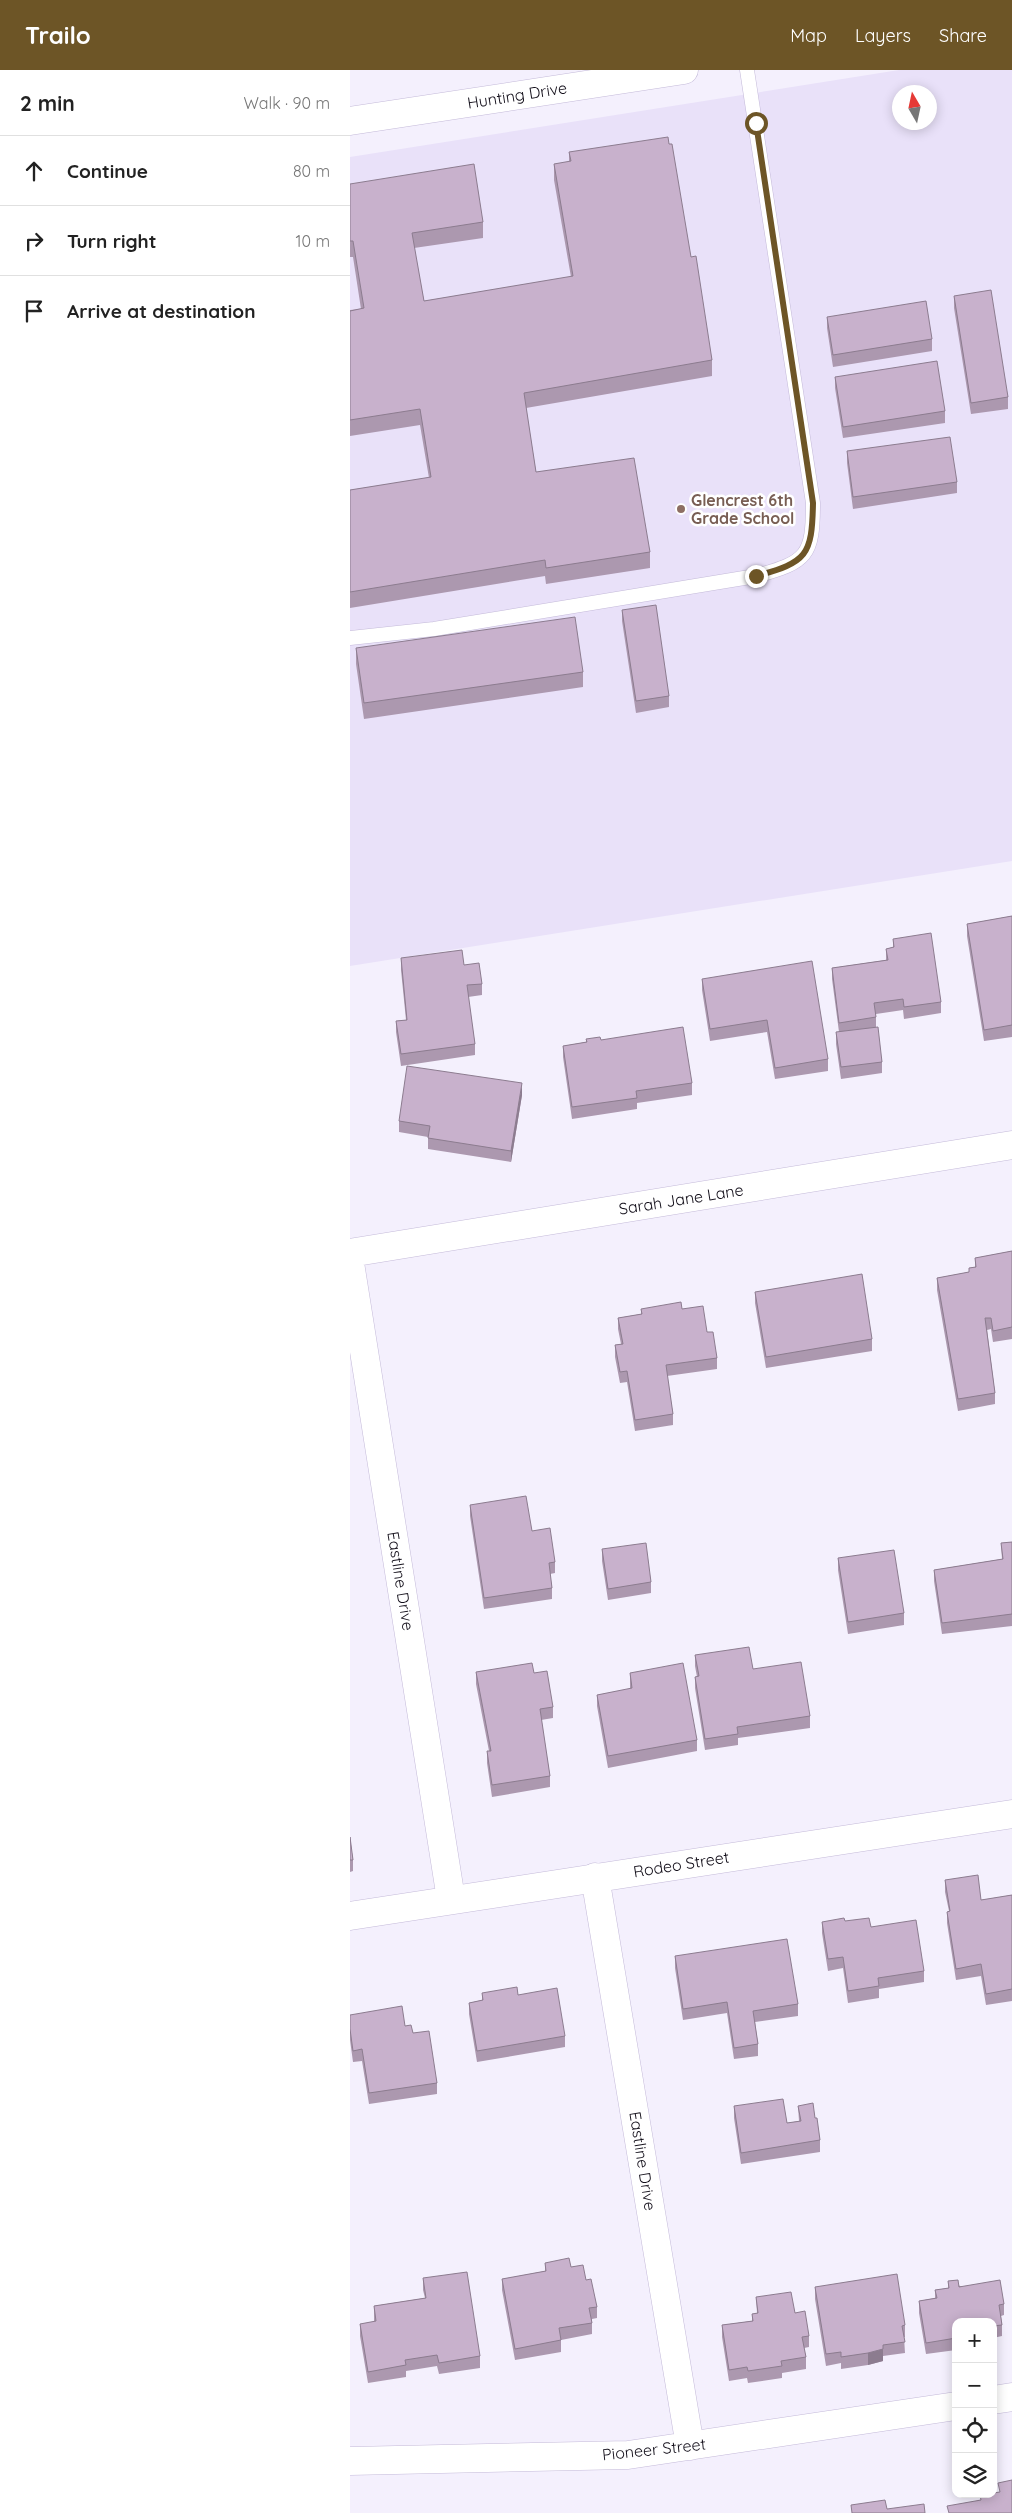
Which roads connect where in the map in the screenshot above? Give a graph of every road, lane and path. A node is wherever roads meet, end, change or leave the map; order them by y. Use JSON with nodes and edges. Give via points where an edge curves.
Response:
{"nodes":[{"id":1,"x":684,"y":70,"type":"edge"},
{"id":2,"x":747,"y":70,"type":"edge"},
{"id":3,"x":559,"y":79,"type":"edge"},
{"id":4,"x":350,"y":121,"type":"edge"},
{"id":5,"x":350,"y":638,"type":"edge"},
{"id":6,"x":1012,"y":1145,"type":"edge"},
{"id":7,"x":350,"y":1253,"type":"edge"},
{"id":8,"x":350,"y":1263,"type":"edge"},
{"id":9,"x":1012,"y":1814,"type":"edge"},
{"id":10,"x":595,"y":1877,"type":"junction"},
{"id":11,"x":451,"y":1899,"type":"junction"},
{"id":12,"x":350,"y":1916,"type":"edge"},
{"id":13,"x":1012,"y":2398,"type":"edge"},
{"id":14,"x":997,"y":2400,"type":"edge"},
{"id":15,"x":952,"y":2407,"type":"edge"},
{"id":16,"x":690,"y":2446,"type":"junction"},
{"id":17,"x":350,"y":2460,"type":"edge"}],
"edges":[{"from":1,"to":3,"type":"street","name":"Hunting Drive"},
{"from":2,"to":5,"type":"lane","via":[[813,503],[813,537],[805,554],[786,568],[756,576],[434,629]]},
{"from":3,"to":4,"type":"street","name":"Hunting Drive"},
{"from":6,"to":7,"type":"street","name":"Sarah Jane Lane"},
{"from":8,"to":11,"type":"street","name":"Eastline Drive"},
{"from":9,"to":10,"type":"street","name":"Rodeo Street"},
{"from":10,"to":11,"type":"street","name":"Rodeo Street"},
{"from":10,"to":16,"type":"street","name":"Eastline Drive"},
{"from":11,"to":12,"type":"street","name":"Rodeo Street"},
{"from":13,"to":14,"type":"street"},
{"from":15,"to":16,"type":"street","name":"Pioneer Street"},
{"from":16,"to":17,"type":"street","name":"Pioneer Street","via":[[628,2455]]}]}
